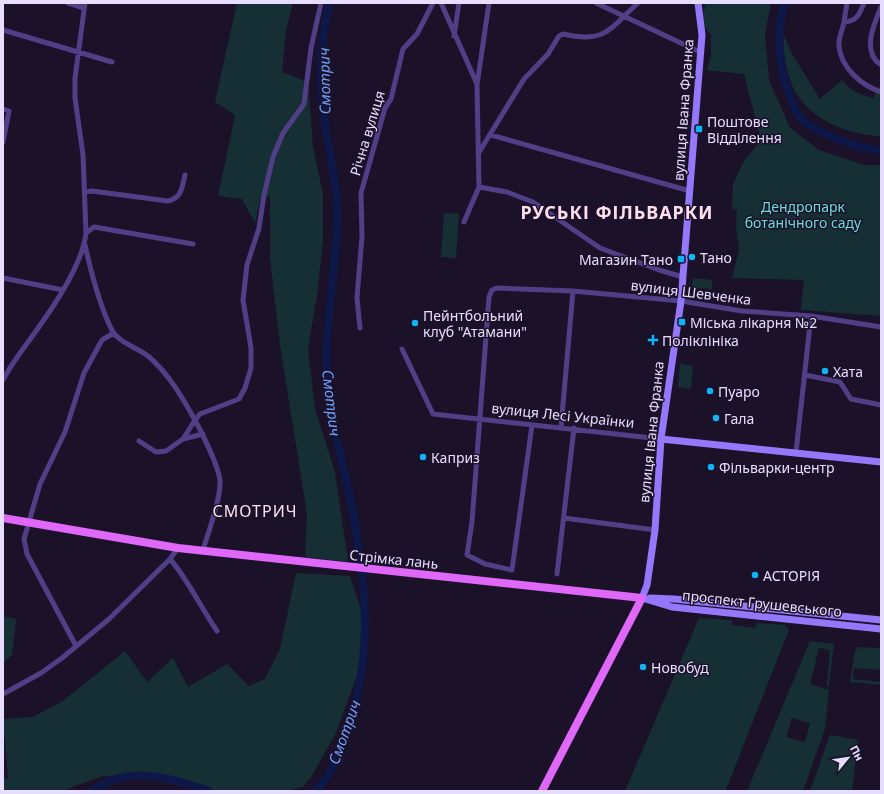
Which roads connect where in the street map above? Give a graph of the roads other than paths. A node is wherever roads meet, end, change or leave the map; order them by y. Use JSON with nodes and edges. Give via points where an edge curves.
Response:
{"nodes":[{"id":1,"x":68,"y":3,"type":"edge"},
{"id":2,"x":321,"y":3,"type":"edge"},
{"id":3,"x":433,"y":3,"type":"edge"},
{"id":4,"x":441,"y":3,"type":"edge"},
{"id":5,"x":459,"y":3,"type":"edge"},
{"id":6,"x":489,"y":3,"type":"edge"},
{"id":7,"x":596,"y":3,"type":"edge"},
{"id":8,"x":638,"y":3,"type":"edge"},
{"id":9,"x":698,"y":3,"type":"edge"},
{"id":10,"x":847,"y":3,"type":"edge"},
{"id":11,"x":864,"y":3,"type":"edge"},
{"id":12,"x":85,"y":6,"type":"edge"},
{"id":13,"x":881,"y":7,"type":"edge"},
{"id":14,"x":624,"y":16,"type":"junction"},
{"id":15,"x":844,"y":22,"type":"junction"},
{"id":16,"x":3,"y":30,"type":"edge"},
{"id":17,"x":454,"y":37,"type":"junction"},
{"id":18,"x":700,"y":52,"type":"junction"},
{"id":19,"x":79,"y":53,"type":"junction"},
{"id":20,"x":112,"y":62,"type":"dead end"},
{"id":21,"x":881,"y":65,"type":"edge"},
{"id":22,"x":477,"y":85,"type":"junction"},
{"id":23,"x":881,"y":92,"type":"edge"},
{"id":24,"x":3,"y":109,"type":"edge"},
{"id":25,"x":491,"y":135,"type":"junction"},
{"id":26,"x":3,"y":142,"type":"edge"},
{"id":27,"x":478,"y":154,"type":"junction"},
{"id":28,"x":185,"y":175,"type":"dead end"},
{"id":29,"x":478,"y":187,"type":"junction"},
{"id":30,"x":690,"y":191,"type":"junction"},
{"id":31,"x":85,"y":192,"type":"junction"},
{"id":32,"x":464,"y":222,"type":"dead end"},
{"id":33,"x":86,"y":233,"type":"junction"},
{"id":34,"x":193,"y":244,"type":"dead end"},
{"id":35,"x":85,"y":245,"type":"junction"},
{"id":36,"x":683,"y":276,"type":"junction"},
{"id":37,"x":3,"y":278,"type":"edge"},
{"id":38,"x":63,"y":290,"type":"junction"},
{"id":39,"x":573,"y":291,"type":"junction"},
{"id":40,"x":681,"y":301,"type":"junction"},
{"id":41,"x":811,"y":316,"type":"junction"},
{"id":42,"x":881,"y":327,"type":"edge"},
{"id":43,"x":360,"y":328,"type":"dead end"},
{"id":44,"x":114,"y":333,"type":"junction"},
{"id":45,"x":402,"y":349,"type":"dead end"},
{"id":46,"x":805,"y":375,"type":"junction"},
{"id":47,"x":3,"y":380,"type":"edge"},
{"id":48,"x":881,"y":405,"type":"edge"},
{"id":49,"x":480,"y":419,"type":"junction"},
{"id":50,"x":195,"y":420,"type":"junction"},
{"id":51,"x":532,"y":425,"type":"junction"},
{"id":52,"x":561,"y":427,"type":"junction"},
{"id":53,"x":574,"y":428,"type":"junction"},
{"id":54,"x":203,"y":434,"type":"junction"},
{"id":55,"x":183,"y":439,"type":"junction"},
{"id":56,"x":661,"y":439,"type":"junction"},
{"id":57,"x":139,"y":441,"type":"dead end"},
{"id":58,"x":796,"y":452,"type":"junction"},
{"id":59,"x":881,"y":462,"type":"edge"},
{"id":60,"x":3,"y":518,"type":"edge"},
{"id":61,"x":564,"y":518,"type":"junction"},
{"id":62,"x":30,"y":523,"type":"junction"},
{"id":63,"x":655,"y":530,"type":"junction"},
{"id":64,"x":178,"y":548,"type":"junction"},
{"id":65,"x":203,"y":550,"type":"junction"},
{"id":66,"x":170,"y":559,"type":"junction"},
{"id":67,"x":557,"y":574,"type":"dead end"},
{"id":68,"x":515,"y":586,"type":"joint"},
{"id":69,"x":642,"y":598,"type":"junction"},
{"id":70,"x":881,"y":620,"type":"edge"},
{"id":71,"x":881,"y":628,"type":"edge"},
{"id":72,"x":217,"y":631,"type":"dead end"},
{"id":73,"x":76,"y":646,"type":"junction"},
{"id":74,"x":3,"y":694,"type":"edge"},
{"id":75,"x":542,"y":791,"type":"edge"}],
"edges":[{"from":1,"to":12,"type":"street"},
{"from":2,"to":50,"type":"street","via":[[312,43],[304,104],[283,133],[273,157],[259,228],[246,265],[243,300],[252,356],[249,379],[239,399],[200,414]]},
{"from":3,"to":43,"type":"street","name":"Річна вулиця","via":[[417,34],[403,49],[391,99],[384,108],[361,193],[362,236],[357,298]]},
{"from":4,"to":17,"type":"street"},
{"from":5,"to":17,"type":"street"},
{"from":6,"to":22,"type":"street"},
{"from":7,"to":14,"type":"street"},
{"from":8,"to":14,"type":"street"},
{"from":9,"to":18,"type":"street","name":"вулиця Івана Франка","via":[[702,35]]},
{"from":10,"to":15,"type":"street"},
{"from":11,"to":15,"type":"street","via":[[857,18],[851,22]]},
{"from":12,"to":19,"type":"street"},
{"from":13,"to":21,"type":"street","via":[[873,25],[871,52]]},
{"from":14,"to":18,"type":"street"},
{"from":14,"to":25,"type":"street","via":[[608,31],[592,38],[576,38],[563,34],[559,36],[548,54],[524,79]]},
{"from":15,"to":23,"type":"street","via":[[839,45],[846,64],[862,83]]},
{"from":16,"to":19,"type":"street"},
{"from":17,"to":22,"type":"street"},
{"from":18,"to":30,"type":"street","name":"вулиця Івана Франка"},
{"from":19,"to":20,"type":"street"},
{"from":19,"to":31,"type":"street","via":[[75,98]]},
{"from":22,"to":27,"type":"street"},
{"from":24,"to":26,"type":"street","via":[[9,110]]},
{"from":25,"to":27,"type":"street"},
{"from":25,"to":30,"type":"street"},
{"from":27,"to":29,"type":"street"},
{"from":28,"to":31,"type":"street","via":[[180,193],[176,199],[168,201]]},
{"from":29,"to":32,"type":"street"},
{"from":29,"to":36,"type":"street","via":[[506,192],[533,202],[600,248]]},
{"from":30,"to":36,"type":"street","name":"вулиця Івана Франка"},
{"from":31,"to":33,"type":"street"},
{"from":33,"to":34,"type":"street","via":[[94,227]]},
{"from":33,"to":35,"type":"street"},
{"from":35,"to":38,"type":"street"},
{"from":35,"to":44,"type":"street","via":[[92,280]]},
{"from":36,"to":40,"type":"street","name":"вулиця Івана Франка"},
{"from":37,"to":38,"type":"street"},
{"from":38,"to":47,"type":"street","via":[[10,365]]},
{"from":39,"to":40,"type":"street","name":"вулиця Шевченка"},
{"from":39,"to":49,"type":"street","name":"вулиця Шевченка","via":[[497,288],[492,290],[488,297]]},
{"from":39,"to":52,"type":"street"},
{"from":40,"to":41,"type":"street","name":"вулиця Шевченка","via":[[742,311]]},
{"from":40,"to":56,"type":"street","name":"вулиця Івана Франка"},
{"from":41,"to":42,"type":"street","name":"вулиця Шевченка"},
{"from":41,"to":46,"type":"street"},
{"from":44,"to":50,"type":"street","via":[[155,363],[176,388]]},
{"from":44,"to":62,"type":"street","via":[[102,340],[84,373],[65,432],[40,484]]},
{"from":45,"to":49,"type":"street","name":"вулиця Лесі Українки","via":[[433,414]]},
{"from":46,"to":48,"type":"street","via":[[835,380],[840,382],[852,399]]},
{"from":46,"to":58,"type":"street"},
{"from":49,"to":51,"type":"street","name":"вулиця Лесі Українки"},
{"from":49,"to":51,"type":"street","via":[[467,555],[485,564],[512,570]]},
{"from":50,"to":54,"type":"street"},
{"from":50,"to":55,"type":"street"},
{"from":51,"to":52,"type":"street","name":"вулиця Лесі Українки"},
{"from":52,"to":53,"type":"street","name":"вулиця Лесі Українки"},
{"from":53,"to":56,"type":"street","name":"вулиця Лесі Українки"},
{"from":53,"to":61,"type":"street"},
{"from":54,"to":55,"type":"street"},
{"from":54,"to":65,"type":"street","via":[[218,471],[220,484]]},
{"from":55,"to":57,"type":"street","via":[[166,451],[156,452]]},
{"from":56,"to":58,"type":"street","name":"вулиця Лесі Українки"},
{"from":56,"to":63,"type":"street","name":"вулиця Івана Франка"},
{"from":58,"to":59,"type":"street","name":"вулиця Лесі Українки"},
{"from":60,"to":62,"type":"main road","name":"Стрімка лань"},
{"from":61,"to":63,"type":"street"},
{"from":61,"to":67,"type":"street"},
{"from":62,"to":64,"type":"main road","name":"Стрімка лань"},
{"from":62,"to":73,"type":"street","via":[[24,539],[25,549]]},
{"from":63,"to":69,"type":"street","name":"вулиця Івана Франка","via":[[647,585]]},
{"from":64,"to":65,"type":"main road","name":"Стрімка лань"},
{"from":64,"to":66,"type":"street"},
{"from":65,"to":68,"type":"main road","name":"Стрімка лань"},
{"from":66,"to":72,"type":"street","via":[[182,572]]},
{"from":66,"to":73,"type":"street","via":[[109,619]]},
{"from":68,"to":69,"type":"main road","name":"проспект Грушевського"},
{"from":69,"to":70,"type":"street","name":"проспект Грушевського"},
{"from":69,"to":71,"type":"street","name":"проспект Грушевського","via":[[672,607]]},
{"from":69,"to":75,"type":"main road","name":"вулиця Івана Франка"},
{"from":73,"to":74,"type":"street","via":[[50,667]]}]}
